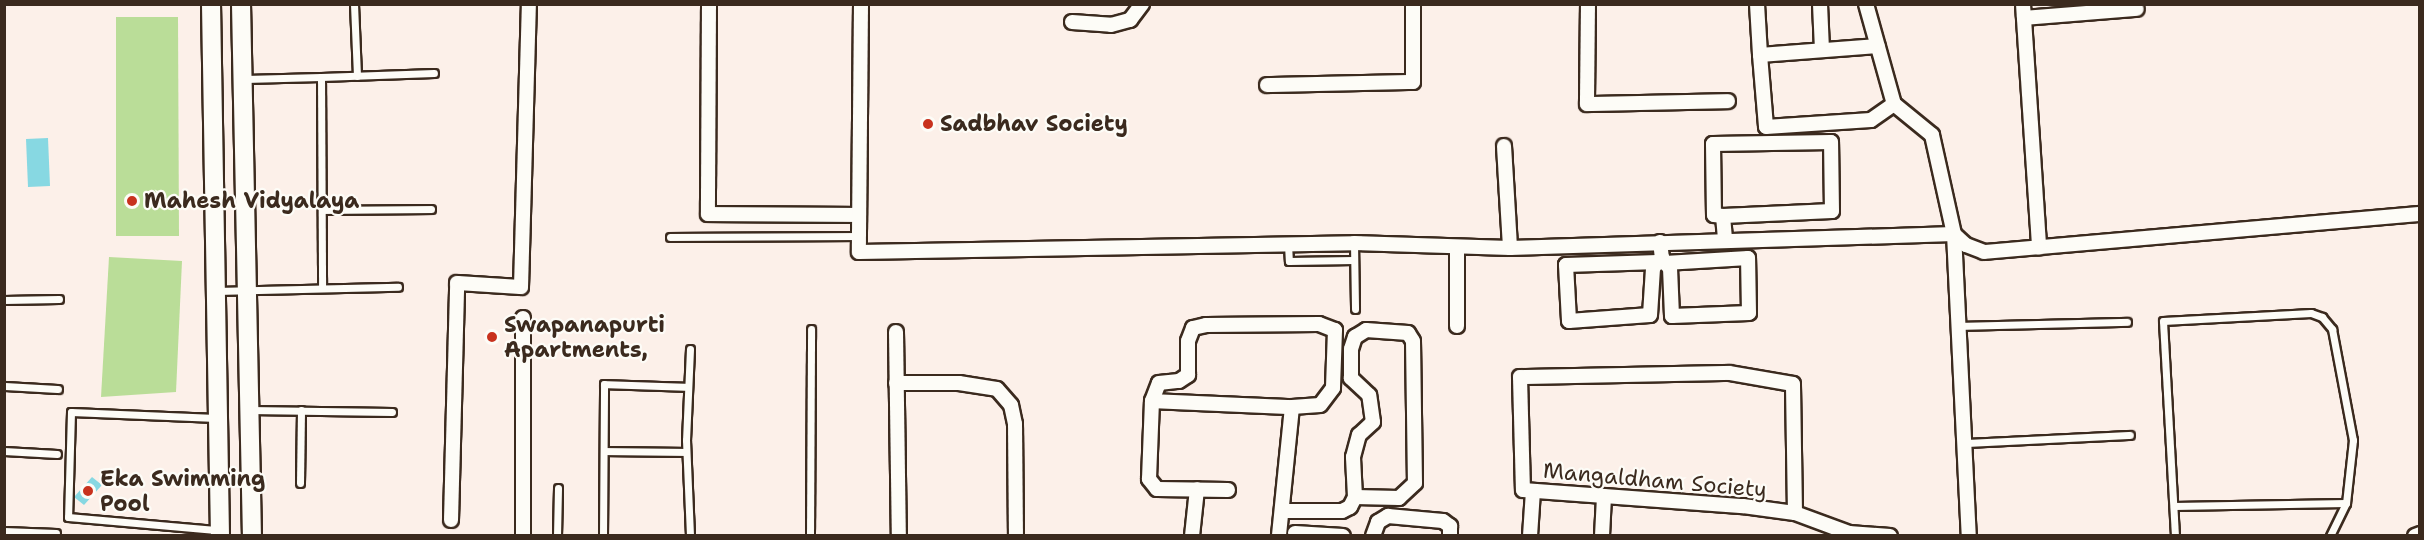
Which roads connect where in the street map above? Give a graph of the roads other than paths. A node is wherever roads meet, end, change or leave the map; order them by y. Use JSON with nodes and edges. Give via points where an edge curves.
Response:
{"nodes":[{"id":1,"x":211,"y":4,"type":"edge"},
{"id":2,"x":241,"y":4,"type":"edge"},
{"id":3,"x":354,"y":4,"type":"edge"},
{"id":4,"x":530,"y":4,"type":"edge"},
{"id":5,"x":709,"y":4,"type":"edge"},
{"id":6,"x":861,"y":4,"type":"edge"},
{"id":7,"x":1142,"y":4,"type":"edge"},
{"id":8,"x":1413,"y":4,"type":"edge"},
{"id":9,"x":1588,"y":4,"type":"edge"},
{"id":10,"x":1757,"y":4,"type":"edge"},
{"id":11,"x":1820,"y":4,"type":"edge"},
{"id":12,"x":1866,"y":4,"type":"edge"},
{"id":13,"x":2137,"y":9,"type":"dead end"},
{"id":14,"x":2024,"y":11,"type":"edge"},
{"id":15,"x":1072,"y":22,"type":"dead end"},
{"id":16,"x":1878,"y":46,"type":"junction"},
{"id":17,"x":1822,"y":51,"type":"junction"},
{"id":18,"x":1760,"y":55,"type":"junction"},
{"id":19,"x":434,"y":73,"type":"dead end"},
{"id":20,"x":357,"y":76,"type":"junction"},
{"id":21,"x":321,"y":77,"type":"junction"},
{"id":22,"x":243,"y":79,"type":"junction"},
{"id":23,"x":1267,"y":85,"type":"dead end"},
{"id":24,"x":1728,"y":102,"type":"dead end"},
{"id":25,"x":1894,"y":104,"type":"junction"},
{"id":26,"x":1504,"y":146,"type":"dead end"},
{"id":27,"x":431,"y":209,"type":"dead end"},
{"id":28,"x":322,"y":210,"type":"junction"},
{"id":29,"x":2420,"y":214,"type":"edge"},
{"id":30,"x":857,"y":215,"type":"junction"},
{"id":31,"x":1723,"y":216,"type":"junction"},
{"id":32,"x":1954,"y":234,"type":"junction"},
{"id":33,"x":858,"y":236,"type":"junction"},
{"id":34,"x":670,"y":237,"type":"dead end"},
{"id":35,"x":1725,"y":239,"type":"junction"},
{"id":36,"x":1660,"y":242,"type":"junction"},
{"id":37,"x":1354,"y":243,"type":"junction"},
{"id":38,"x":1288,"y":244,"type":"junction"},
{"id":39,"x":2039,"y":247,"type":"junction"},
{"id":40,"x":1457,"y":248,"type":"junction"},
{"id":41,"x":1510,"y":248,"type":"junction"},
{"id":42,"x":1354,"y":260,"type":"junction"},
{"id":43,"x":1662,"y":261,"type":"junction"},
{"id":44,"x":322,"y":287,"type":"junction"},
{"id":45,"x":398,"y":287,"type":"dead end"},
{"id":46,"x":247,"y":289,"type":"junction"},
{"id":47,"x":216,"y":291,"type":"junction"},
{"id":48,"x":59,"y":299,"type":"dead end"},
{"id":49,"x":4,"y":300,"type":"edge"},
{"id":50,"x":1355,"y":309,"type":"dead end"},
{"id":51,"x":523,"y":318,"type":"dead end"},
{"id":52,"x":2127,"y":322,"type":"dead end"},
{"id":53,"x":1457,"y":326,"type":"dead end"},
{"id":54,"x":1960,"y":326,"type":"junction"},
{"id":55,"x":812,"y":329,"type":"dead end"},
{"id":56,"x":896,"y":332,"type":"dead end"},
{"id":57,"x":690,"y":349,"type":"dead end"},
{"id":58,"x":896,"y":383,"type":"junction"},
{"id":59,"x":4,"y":386,"type":"edge"},
{"id":60,"x":688,"y":387,"type":"junction"},
{"id":61,"x":58,"y":389,"type":"dead end"},
{"id":62,"x":1152,"y":401,"type":"junction"},
{"id":63,"x":1292,"y":407,"type":"junction"},
{"id":64,"x":249,"y":410,"type":"junction"},
{"id":65,"x":302,"y":411,"type":"junction"},
{"id":66,"x":392,"y":412,"type":"dead end"},
{"id":67,"x":218,"y":418,"type":"junction"},
{"id":68,"x":2130,"y":435,"type":"dead end"},
{"id":69,"x":1965,"y":443,"type":"junction"},
{"id":70,"x":4,"y":451,"type":"edge"},
{"id":71,"x":604,"y":451,"type":"junction"},
{"id":72,"x":686,"y":452,"type":"junction"},
{"id":73,"x":57,"y":454,"type":"dead end"},
{"id":74,"x":300,"y":483,"type":"dead end"},
{"id":75,"x":558,"y":488,"type":"dead end"},
{"id":76,"x":1197,"y":489,"type":"junction"},
{"id":77,"x":1228,"y":490,"type":"dead end"},
{"id":78,"x":1533,"y":490,"type":"junction"},
{"id":79,"x":1604,"y":496,"type":"junction"},
{"id":80,"x":1355,"y":497,"type":"junction"},
{"id":81,"x":2346,"y":503,"type":"junction"},
{"id":82,"x":2174,"y":506,"type":"junction"},
{"id":83,"x":1283,"y":511,"type":"junction"},
{"id":84,"x":1795,"y":513,"type":"junction"},
{"id":85,"x":451,"y":520,"type":"dead end"},
{"id":86,"x":4,"y":531,"type":"edge"},
{"id":87,"x":56,"y":533,"type":"dead end"},
{"id":88,"x":220,"y":533,"type":"edge"},
{"id":89,"x":1295,"y":533,"type":"dead end"},
{"id":90,"x":1530,"y":535,"type":"edge"},
{"id":91,"x":252,"y":536,"type":"edge"},
{"id":92,"x":524,"y":536,"type":"edge"},
{"id":93,"x":557,"y":536,"type":"edge"},
{"id":94,"x":603,"y":536,"type":"edge"},
{"id":95,"x":690,"y":536,"type":"edge"},
{"id":96,"x":810,"y":536,"type":"edge"},
{"id":97,"x":899,"y":536,"type":"edge"},
{"id":98,"x":1016,"y":536,"type":"edge"},
{"id":99,"x":1192,"y":536,"type":"edge"},
{"id":100,"x":1279,"y":536,"type":"edge"},
{"id":101,"x":1343,"y":536,"type":"edge"},
{"id":102,"x":1373,"y":536,"type":"edge"},
{"id":103,"x":1450,"y":536,"type":"edge"},
{"id":104,"x":1539,"y":536,"type":"edge"},
{"id":105,"x":1602,"y":536,"type":"edge"},
{"id":106,"x":1890,"y":536,"type":"edge"},
{"id":107,"x":1969,"y":536,"type":"edge"},
{"id":108,"x":2175,"y":536,"type":"edge"},
{"id":109,"x":2330,"y":536,"type":"edge"}],
"edges":[{"from":1,"to":47,"type":"street"},
{"from":2,"to":22,"type":"street"},
{"from":3,"to":20,"type":"lane"},
{"from":4,"to":85,"type":"street","via":[[521,287],[457,283]]},
{"from":5,"to":30,"type":"street","via":[[708,214]]},
{"from":6,"to":30,"type":"street"},
{"from":7,"to":15,"type":"street","via":[[1130,20],[1111,25]]},
{"from":8,"to":23,"type":"street","via":[[1413,82]]},
{"from":9,"to":24,"type":"street","via":[[1587,104]]},
{"from":10,"to":18,"type":"street"},
{"from":11,"to":17,"type":"street"},
{"from":12,"to":16,"type":"street"},
{"from":13,"to":14,"type":"street"},
{"from":14,"to":39,"type":"street"},
{"from":16,"to":17,"type":"street"},
{"from":16,"to":25,"type":"street"},
{"from":17,"to":18,"type":"street"},
{"from":18,"to":25,"type":"street","via":[[1766,127],[1871,120]]},
{"from":19,"to":20,"type":"lane"},
{"from":20,"to":21,"type":"lane"},
{"from":21,"to":22,"type":"lane"},
{"from":21,"to":28,"type":"lane"},
{"from":22,"to":46,"type":"street"},
{"from":25,"to":32,"type":"street","via":[[1932,135]]},
{"from":26,"to":41,"type":"street"},
{"from":27,"to":28,"type":"lane"},
{"from":28,"to":44,"type":"lane"},
{"from":29,"to":39,"type":"street"},
{"from":30,"to":33,"type":"street"},
{"from":31,"to":31,"type":"street","via":[[1714,215],[1713,144],[1832,142],[1832,211]]},
{"from":31,"to":35,"type":"street"},
{"from":32,"to":35,"type":"street"},
{"from":32,"to":39,"type":"street","via":[[1966,245],[1984,252]]},
{"from":32,"to":54,"type":"street"},
{"from":33,"to":34,"type":"lane"},
{"from":33,"to":38,"type":"street","via":[[859,252]]},
{"from":35,"to":36,"type":"street"},
{"from":36,"to":41,"type":"street"},
{"from":36,"to":43,"type":"street"},
{"from":37,"to":38,"type":"street"},
{"from":37,"to":40,"type":"street"},
{"from":37,"to":42,"type":"lane"},
{"from":38,"to":42,"type":"lane","via":[[1289,261]]},
{"from":40,"to":41,"type":"street"},
{"from":40,"to":53,"type":"street"},
{"from":42,"to":50,"type":"lane"},
{"from":43,"to":43,"type":"street","via":[[1670,268],[1672,316],[1749,313],[1748,258]]},
{"from":43,"to":43,"type":"street","via":[[1653,268],[1650,315],[1569,321],[1566,265]]},
{"from":44,"to":45,"type":"lane"},
{"from":44,"to":46,"type":"lane"},
{"from":46,"to":47,"type":"lane"},
{"from":46,"to":64,"type":"street"},
{"from":47,"to":67,"type":"street"},
{"from":48,"to":49,"type":"lane"},
{"from":51,"to":92,"type":"street"},
{"from":52,"to":54,"type":"lane"},
{"from":54,"to":69,"type":"street"},
{"from":55,"to":96,"type":"lane"},
{"from":56,"to":58,"type":"street"},
{"from":57,"to":60,"type":"lane"},
{"from":58,"to":97,"type":"street"},
{"from":58,"to":98,"type":"street","via":[[959,383],[988,388],[997,390],[1011,405],[1016,424]]},
{"from":59,"to":61,"type":"lane"},
{"from":60,"to":71,"type":"lane","via":[[604,384]]},
{"from":60,"to":72,"type":"lane"},
{"from":62,"to":63,"type":"street"},
{"from":62,"to":63,"type":"street","via":[[1159,383],[1179,381],[1188,375],[1188,341],[1193,328],[1319,324],[1335,330],[1333,388],[1320,405]]},
{"from":62,"to":76,"type":"street","via":[[1148,465],[1151,485],[1181,492]]},
{"from":63,"to":83,"type":"street"},
{"from":64,"to":65,"type":"lane"},
{"from":64,"to":91,"type":"street"},
{"from":65,"to":66,"type":"lane"},
{"from":65,"to":74,"type":"lane"},
{"from":67,"to":88,"type":"street"},
{"from":67,"to":88,"type":"lane","via":[[71,412],[68,517]]},
{"from":68,"to":69,"type":"lane"},
{"from":69,"to":107,"type":"street"},
{"from":70,"to":73,"type":"lane"},
{"from":71,"to":72,"type":"lane"},
{"from":71,"to":94,"type":"lane"},
{"from":72,"to":95,"type":"lane"},
{"from":75,"to":93,"type":"lane"},
{"from":76,"to":77,"type":"street"},
{"from":76,"to":99,"type":"street"},
{"from":78,"to":79,"type":"street","name":"Mangaldham Society"},
{"from":78,"to":84,"type":"street","name":"Mangaldham Society","via":[[1523,490],[1520,377],[1729,373],[1793,384]]},
{"from":78,"to":90,"type":"street"},
{"from":79,"to":84,"type":"street","name":"Mangaldham Society"},
{"from":79,"to":105,"type":"street"},
{"from":80,"to":80,"type":"street","via":[[1399,498],[1415,483],[1413,341],[1408,333],[1366,330],[1353,343],[1351,378],[1369,395],[1373,422],[1359,435],[1353,457]]},
{"from":80,"to":83,"type":"street","via":[[1350,507],[1342,511]]},
{"from":81,"to":82,"type":"lane"},
{"from":81,"to":82,"type":"lane","via":[[2353,440],[2340,360],[2332,329],[2322,317],[2311,313],[2163,321]]},
{"from":81,"to":109,"type":"lane"},
{"from":82,"to":108,"type":"lane"},
{"from":83,"to":100,"type":"street"},
{"from":84,"to":106,"type":"street","name":"Mangaldham Society","via":[[1849,533]]},
{"from":86,"to":87,"type":"lane"},
{"from":89,"to":101,"type":"street"},
{"from":90,"to":104,"type":"street"},
{"from":102,"to":103,"type":"street","via":[[1378,522],[1388,516],[1443,521],[1450,526]]}]}
